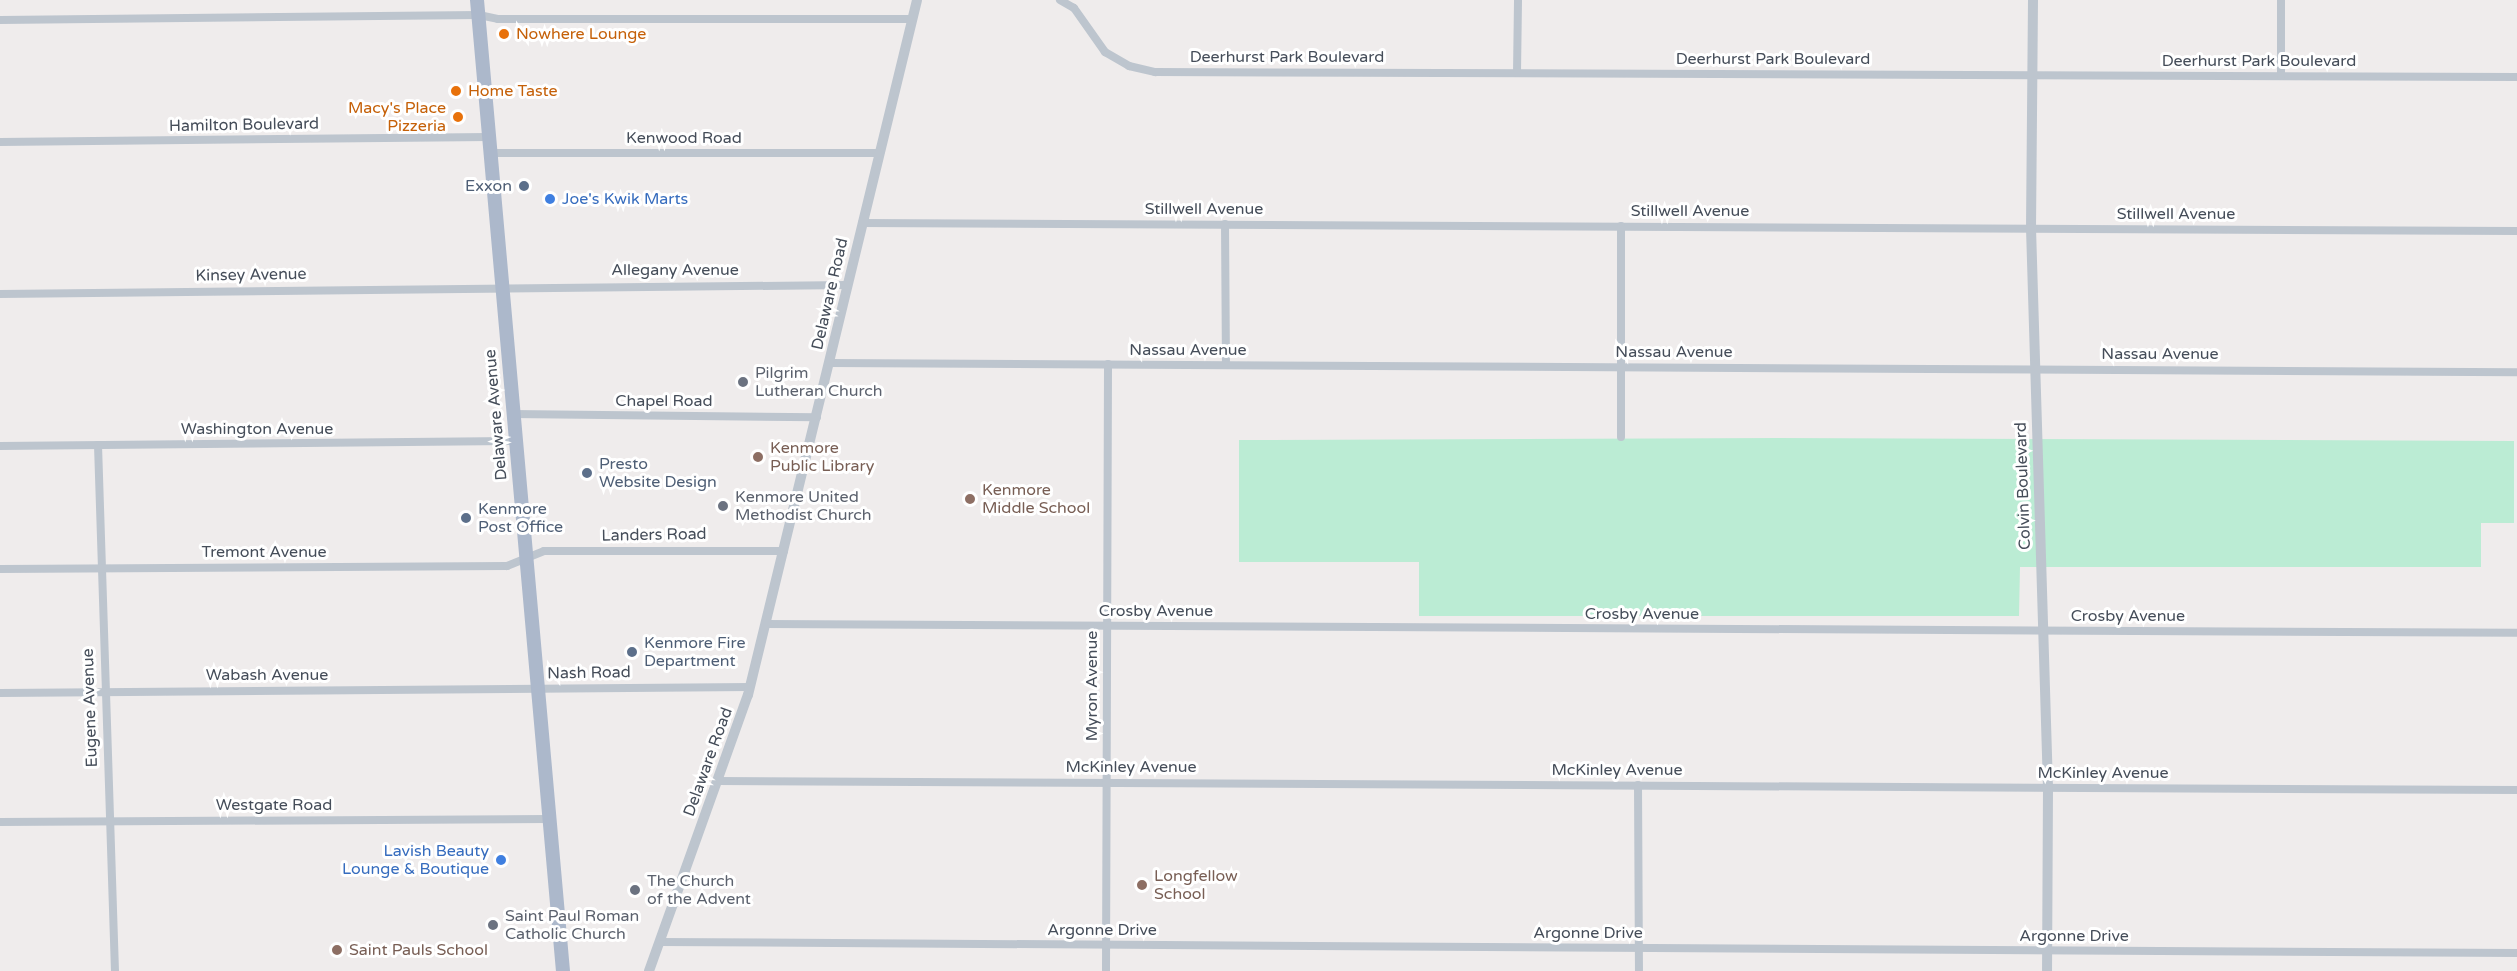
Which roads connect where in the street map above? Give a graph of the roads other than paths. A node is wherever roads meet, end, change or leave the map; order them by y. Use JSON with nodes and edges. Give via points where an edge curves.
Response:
{"nodes":[{"id":1,"x":477,"y":0,"type":"edge"},
{"id":2,"x":917,"y":0,"type":"edge"},
{"id":3,"x":1060,"y":0,"type":"edge"},
{"id":4,"x":1518,"y":0,"type":"edge"},
{"id":5,"x":2033,"y":0,"type":"edge"},
{"id":6,"x":2281,"y":0,"type":"edge"},
{"id":7,"x":479,"y":15,"type":"junction"},
{"id":8,"x":912,"y":19,"type":"junction"},
{"id":9,"x":0,"y":20,"type":"edge"},
{"id":10,"x":1517,"y":73,"type":"junction"},
{"id":11,"x":2032,"y":75,"type":"junction"},
{"id":12,"x":2282,"y":76,"type":"junction"},
{"id":13,"x":2517,"y":77,"type":"edge"},
{"id":14,"x":489,"y":137,"type":"junction"},
{"id":15,"x":0,"y":142,"type":"edge"},
{"id":16,"x":490,"y":153,"type":"junction"},
{"id":17,"x":878,"y":153,"type":"junction"},
{"id":18,"x":862,"y":223,"type":"junction"},
{"id":19,"x":1225,"y":224,"type":"junction"},
{"id":20,"x":1621,"y":226,"type":"junction"},
{"id":21,"x":2031,"y":228,"type":"junction"},
{"id":22,"x":2517,"y":231,"type":"edge"},
{"id":23,"x":848,"y":285,"type":"junction"},
{"id":24,"x":502,"y":286,"type":"junction"},
{"id":25,"x":0,"y":294,"type":"edge"},
{"id":26,"x":830,"y":363,"type":"junction"},
{"id":27,"x":1108,"y":364,"type":"junction"},
{"id":28,"x":1226,"y":365,"type":"junction"},
{"id":29,"x":1621,"y":367,"type":"junction"},
{"id":30,"x":2034,"y":368,"type":"junction"},
{"id":31,"x":2517,"y":372,"type":"edge"},
{"id":32,"x":511,"y":414,"type":"junction"},
{"id":33,"x":817,"y":417,"type":"junction"},
{"id":34,"x":1621,"y":437,"type":"dead end"},
{"id":35,"x":514,"y":441,"type":"junction"},
{"id":36,"x":98,"y":445,"type":"junction"},
{"id":37,"x":0,"y":446,"type":"edge"},
{"id":38,"x":784,"y":551,"type":"junction"},
{"id":39,"x":526,"y":558,"type":"junction"},
{"id":40,"x":102,"y":568,"type":"junction"},
{"id":41,"x":0,"y":569,"type":"edge"},
{"id":42,"x":766,"y":624,"type":"junction"},
{"id":43,"x":1107,"y":626,"type":"junction"},
{"id":44,"x":2043,"y":631,"type":"junction"},
{"id":45,"x":2517,"y":633,"type":"edge"},
{"id":46,"x":750,"y":687,"type":"junction"},
{"id":47,"x":535,"y":689,"type":"junction"},
{"id":48,"x":105,"y":691,"type":"junction"},
{"id":49,"x":0,"y":693,"type":"edge"},
{"id":50,"x":718,"y":781,"type":"junction"},
{"id":51,"x":1107,"y":782,"type":"junction"},
{"id":52,"x":1638,"y":785,"type":"junction"},
{"id":53,"x":2048,"y":788,"type":"junction"},
{"id":54,"x":2517,"y":790,"type":"edge"},
{"id":55,"x":548,"y":819,"type":"junction"},
{"id":56,"x":109,"y":821,"type":"junction"},
{"id":57,"x":0,"y":822,"type":"edge"},
{"id":58,"x":659,"y":942,"type":"junction"},
{"id":59,"x":1106,"y":945,"type":"junction"},
{"id":60,"x":1639,"y":948,"type":"junction"},
{"id":61,"x":2047,"y":951,"type":"junction"},
{"id":62,"x":2517,"y":953,"type":"edge"},
{"id":63,"x":115,"y":971,"type":"edge"},
{"id":64,"x":563,"y":971,"type":"edge"},
{"id":65,"x":649,"y":971,"type":"edge"},
{"id":66,"x":1106,"y":971,"type":"edge"},
{"id":67,"x":1639,"y":971,"type":"edge"},
{"id":68,"x":2047,"y":971,"type":"edge"}],
"edges":[{"from":1,"to":7,"type":"main road","name":"Delaware Avenue"},
{"from":2,"to":8,"type":"street","name":"Delaware Road"},
{"from":3,"to":10,"type":"street","name":"Deerhurst Park Boulevard","via":[[1074,8],[1105,52],[1144,70]]},
{"from":4,"to":10,"type":"street"},
{"from":5,"to":11,"type":"street","name":"Colvin Boulevard"},
{"from":6,"to":12,"type":"street"},
{"from":7,"to":8,"type":"street","via":[[498,19]]},
{"from":7,"to":9,"type":"street"},
{"from":7,"to":14,"type":"main road","name":"Delaware Avenue"},
{"from":8,"to":17,"type":"street","name":"Delaware Road"},
{"from":10,"to":11,"type":"street","name":"Deerhurst Park Boulevard"},
{"from":11,"to":12,"type":"street","name":"Deerhurst Park Boulevard"},
{"from":11,"to":21,"type":"street","name":"Colvin Boulevard"},
{"from":12,"to":13,"type":"street","name":"Deerhurst Park Boulevard"},
{"from":14,"to":15,"type":"street","name":"Hamilton Boulevard"},
{"from":14,"to":16,"type":"main road","name":"Delaware Avenue"},
{"from":16,"to":17,"type":"street","name":"Kenwood Road"},
{"from":16,"to":24,"type":"main road","name":"Delaware Avenue"},
{"from":17,"to":18,"type":"street","name":"Delaware Road"},
{"from":18,"to":19,"type":"street","name":"Stillwell Avenue"},
{"from":18,"to":23,"type":"street","name":"Delaware Road"},
{"from":19,"to":20,"type":"street","name":"Stillwell Avenue"},
{"from":19,"to":28,"type":"street"},
{"from":20,"to":21,"type":"street","name":"Stillwell Avenue"},
{"from":20,"to":29,"type":"street"},
{"from":21,"to":22,"type":"street","name":"Stillwell Avenue"},
{"from":21,"to":30,"type":"street","name":"Colvin Boulevard"},
{"from":23,"to":24,"type":"street","name":"Allegany Avenue"},
{"from":23,"to":26,"type":"street","name":"Delaware Road"},
{"from":24,"to":25,"type":"street","name":"Kinsey Avenue"},
{"from":24,"to":32,"type":"main road","name":"Delaware Avenue"},
{"from":26,"to":27,"type":"street","name":"Nassau Avenue"},
{"from":26,"to":33,"type":"street","name":"Delaware Road"},
{"from":27,"to":28,"type":"street","name":"Nassau Avenue"},
{"from":27,"to":43,"type":"street","name":"Myron Avenue"},
{"from":28,"to":29,"type":"street","name":"Nassau Avenue"},
{"from":29,"to":30,"type":"street","name":"Nassau Avenue"},
{"from":29,"to":34,"type":"street"},
{"from":30,"to":31,"type":"street","name":"Nassau Avenue"},
{"from":30,"to":44,"type":"street","name":"Colvin Boulevard"},
{"from":32,"to":33,"type":"street","name":"Chapel Road"},
{"from":32,"to":35,"type":"main road","name":"Delaware Avenue"},
{"from":33,"to":38,"type":"street","name":"Delaware Road"},
{"from":35,"to":36,"type":"street","name":"Washington Avenue"},
{"from":35,"to":39,"type":"main road","name":"Delaware Avenue"},
{"from":36,"to":37,"type":"street","name":"Washington Avenue"},
{"from":36,"to":40,"type":"street","name":"Eugene Avenue"},
{"from":38,"to":39,"type":"street","name":"Landers Road","via":[[544,551]]},
{"from":38,"to":42,"type":"street","name":"Delaware Road"},
{"from":39,"to":40,"type":"street","name":"Tremont Avenue","via":[[507,566]]},
{"from":39,"to":47,"type":"main road","name":"Delaware Avenue"},
{"from":40,"to":41,"type":"street","name":"Tremont Avenue"},
{"from":40,"to":48,"type":"street","name":"Eugene Avenue"},
{"from":42,"to":43,"type":"street","name":"Crosby Avenue"},
{"from":42,"to":46,"type":"street","name":"Delaware Road"},
{"from":43,"to":44,"type":"street","name":"Crosby Avenue"},
{"from":43,"to":51,"type":"street","name":"Myron Avenue"},
{"from":44,"to":45,"type":"street","name":"Crosby Avenue"},
{"from":44,"to":53,"type":"street","name":"Colvin Boulevard"},
{"from":46,"to":47,"type":"street","name":"Nash Road"},
{"from":46,"to":50,"type":"street","name":"Delaware Road"},
{"from":47,"to":48,"type":"street","name":"Wabash Avenue"},
{"from":47,"to":55,"type":"main road","name":"Delaware Avenue"},
{"from":48,"to":49,"type":"street","name":"Wabash Avenue"},
{"from":48,"to":56,"type":"street","name":"Eugene Avenue"},
{"from":50,"to":51,"type":"street","name":"McKinley Avenue"},
{"from":50,"to":58,"type":"street","name":"Delaware Road"},
{"from":51,"to":52,"type":"street","name":"McKinley Avenue"},
{"from":51,"to":59,"type":"street","name":"Myron Avenue"},
{"from":52,"to":53,"type":"street","name":"McKinley Avenue"},
{"from":52,"to":60,"type":"street"},
{"from":53,"to":54,"type":"street","name":"McKinley Avenue"},
{"from":53,"to":61,"type":"street","name":"Colvin Boulevard"},
{"from":55,"to":56,"type":"street","name":"Westgate Road"},
{"from":55,"to":64,"type":"main road","name":"Delaware Avenue"},
{"from":56,"to":57,"type":"street","name":"Westgate Road"},
{"from":56,"to":63,"type":"street","name":"Eugene Avenue"},
{"from":58,"to":59,"type":"street","name":"Argonne Drive"},
{"from":58,"to":65,"type":"street","name":"Delaware Road"},
{"from":59,"to":60,"type":"street","name":"Argonne Drive"},
{"from":59,"to":66,"type":"street","name":"Myron Avenue"},
{"from":60,"to":61,"type":"street","name":"Argonne Drive"},
{"from":60,"to":67,"type":"street"},
{"from":61,"to":62,"type":"street","name":"Argonne Drive"},
{"from":61,"to":68,"type":"street","name":"Colvin Boulevard"}]}
